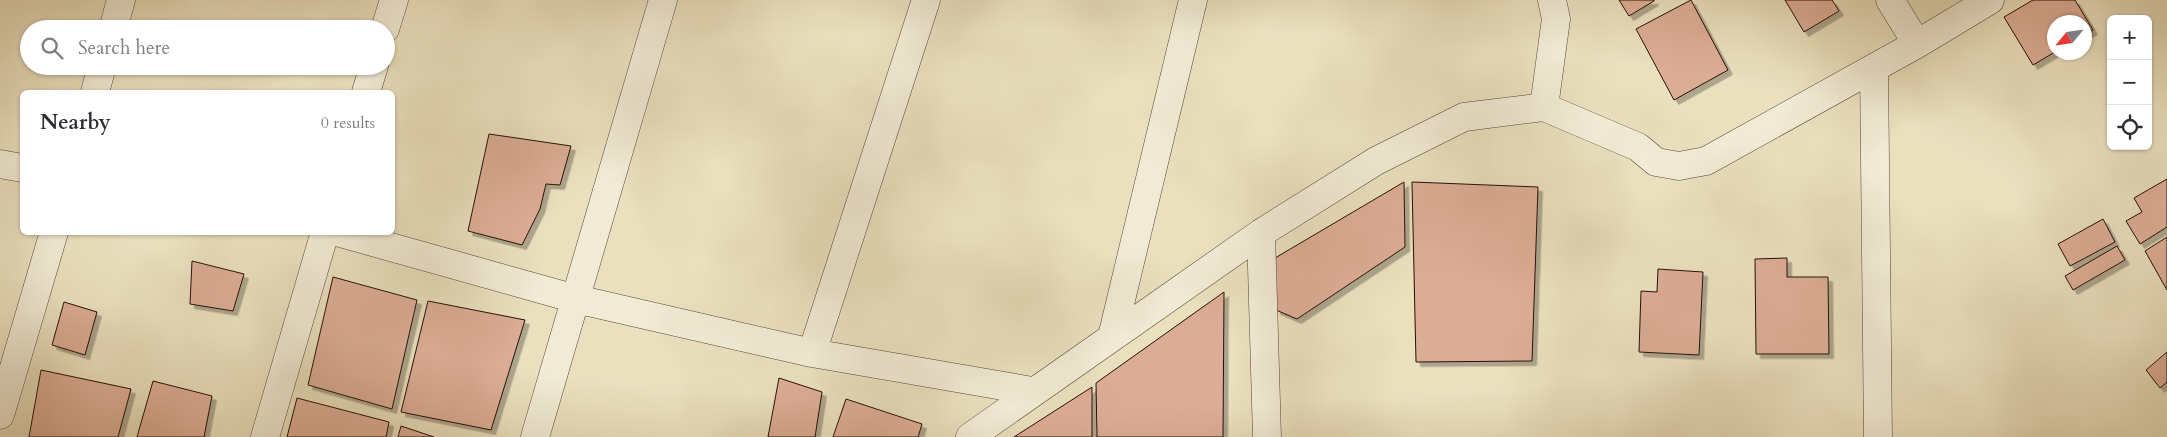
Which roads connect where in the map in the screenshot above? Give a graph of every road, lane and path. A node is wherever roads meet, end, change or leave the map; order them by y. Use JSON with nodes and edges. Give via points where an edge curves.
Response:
{"nodes":[{"id":1,"x":122,"y":0,"type":"edge"},
{"id":2,"x":394,"y":0,"type":"edge"},
{"id":3,"x":663,"y":0,"type":"edge"},
{"id":4,"x":926,"y":0,"type":"edge"},
{"id":5,"x":1193,"y":0,"type":"edge"},
{"id":6,"x":1552,"y":0,"type":"edge"},
{"id":7,"x":1890,"y":0,"type":"edge"},
{"id":8,"x":1990,"y":0,"type":"edge"},
{"id":9,"x":116,"y":20,"type":"edge"},
{"id":10,"x":388,"y":20,"type":"edge"},
{"id":11,"x":1917,"y":44,"type":"junction"},
{"id":12,"x":1874,"y":68,"type":"junction"},
{"id":13,"x":99,"y":75,"type":"edge"},
{"id":14,"x":371,"y":75,"type":"edge"},
{"id":15,"x":95,"y":90,"type":"edge"},
{"id":16,"x":367,"y":90,"type":"edge"},
{"id":17,"x":1544,"y":107,"type":"junction"},
{"id":18,"x":0,"y":164,"type":"edge"},
{"id":19,"x":20,"y":168,"type":"edge"},
{"id":20,"x":1261,"y":234,"type":"junction"},
{"id":21,"x":53,"y":235,"type":"edge"},
{"id":22,"x":324,"y":235,"type":"edge"},
{"id":23,"x":349,"y":235,"type":"edge"},
{"id":24,"x":576,"y":299,"type":"junction"},
{"id":25,"x":1112,"y":337,"type":"junction"},
{"id":26,"x":812,"y":353,"type":"junction"},
{"id":27,"x":1032,"y":391,"type":"junction"},
{"id":28,"x":0,"y":416,"type":"edge"},
{"id":29,"x":265,"y":437,"type":"edge"},
{"id":30,"x":535,"y":437,"type":"edge"},
{"id":31,"x":970,"y":437,"type":"edge"},
{"id":32,"x":1267,"y":437,"type":"edge"},
{"id":33,"x":1878,"y":437,"type":"edge"}],
"edges":[{"from":1,"to":9,"type":"street"},
{"from":2,"to":10,"type":"street"},
{"from":3,"to":24,"type":"street"},
{"from":4,"to":26,"type":"street"},
{"from":5,"to":25,"type":"street"},
{"from":6,"to":17,"type":"street","via":[[1556,19]]},
{"from":7,"to":11,"type":"street"},
{"from":8,"to":11,"type":"street"},
{"from":11,"to":12,"type":"street"},
{"from":12,"to":17,"type":"street","via":[[1706,160],[1680,166],[1656,162],[1638,147]]},
{"from":12,"to":33,"type":"street"},
{"from":13,"to":15,"type":"street"},
{"from":14,"to":16,"type":"street"},
{"from":17,"to":20,"type":"street","via":[[1464,117],[1376,161]]},
{"from":18,"to":19,"type":"street"},
{"from":20,"to":25,"type":"street"},
{"from":20,"to":32,"type":"street"},
{"from":21,"to":28,"type":"street"},
{"from":22,"to":29,"type":"street"},
{"from":23,"to":24,"type":"street"},
{"from":24,"to":26,"type":"street"},
{"from":24,"to":30,"type":"street"},
{"from":25,"to":27,"type":"street"},
{"from":26,"to":27,"type":"street"},
{"from":27,"to":31,"type":"street"}]}
